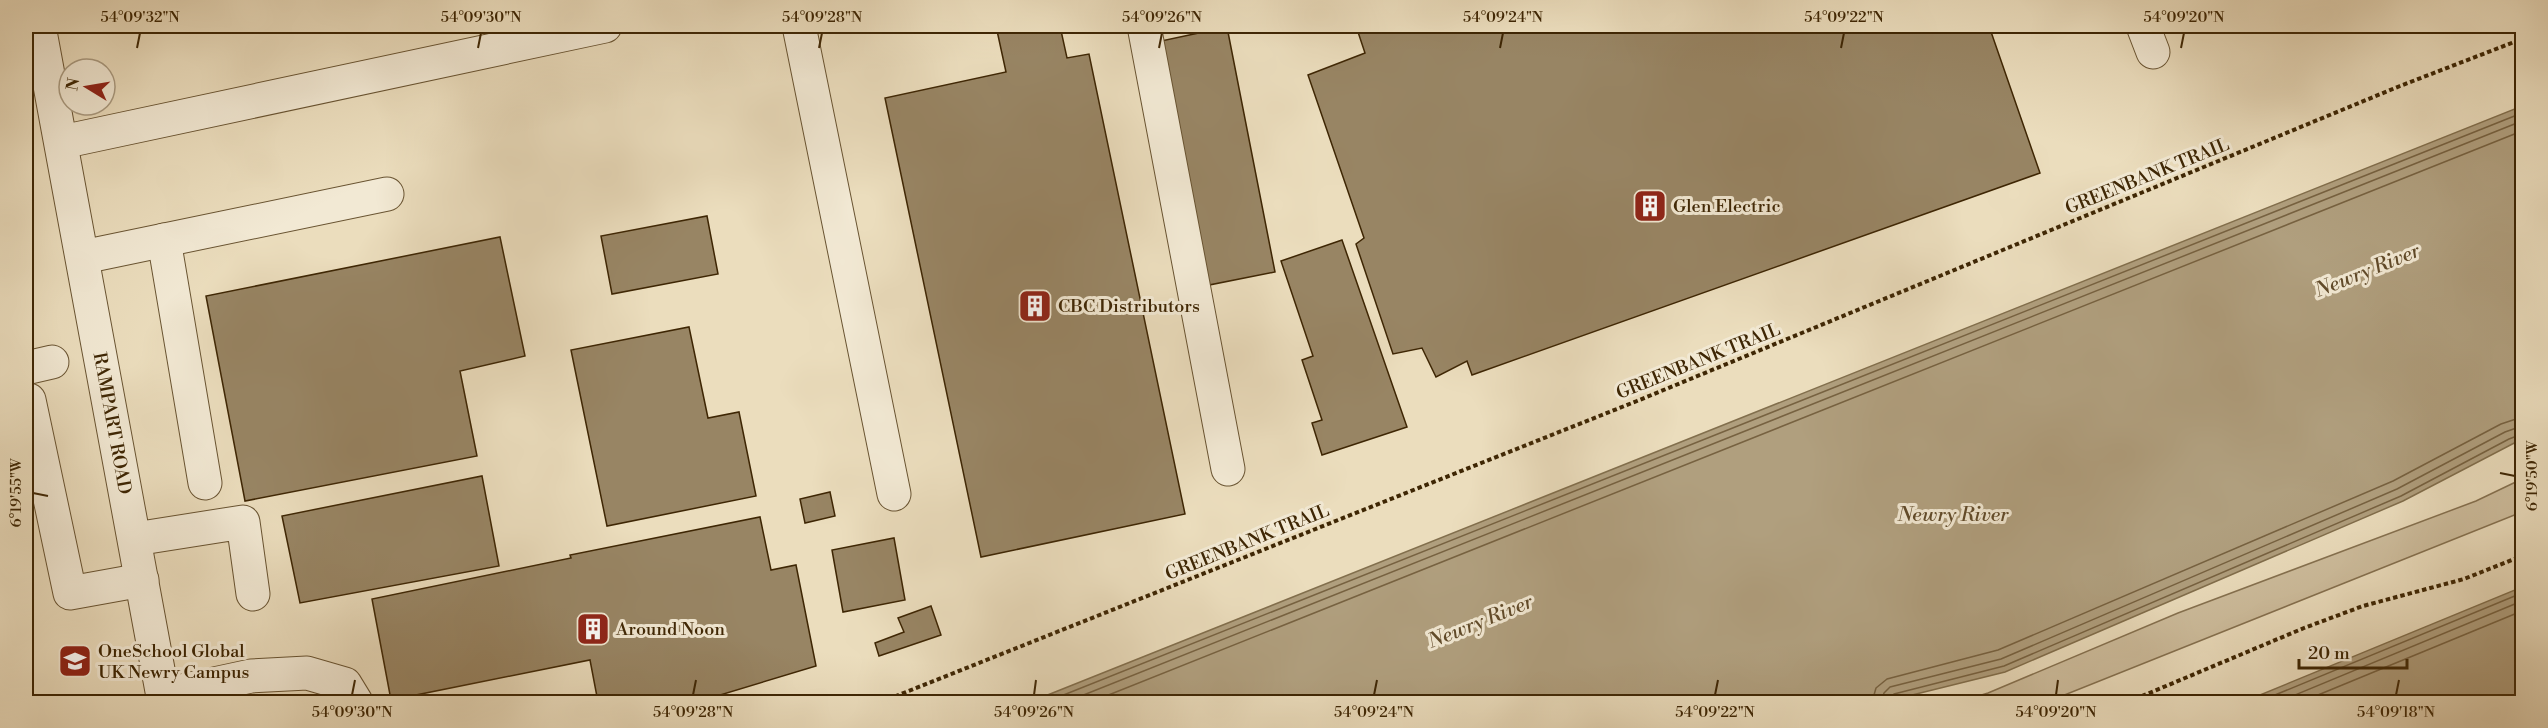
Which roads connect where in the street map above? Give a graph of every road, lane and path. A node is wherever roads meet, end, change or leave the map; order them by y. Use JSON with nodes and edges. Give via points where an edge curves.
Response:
{"nodes":[{"id":1,"x":39,"y":26,"type":"edge"},
{"id":2,"x":605,"y":26,"type":"edge"},
{"id":3,"x":799,"y":26,"type":"edge"},
{"id":4,"x":1144,"y":26,"type":"edge"},
{"id":5,"x":508,"y":36,"type":"edge"},
{"id":6,"x":2523,"y":39,"type":"edge"},
{"id":7,"x":62,"y":142,"type":"junction"},
{"id":8,"x":387,"y":194,"type":"dead end"},
{"id":9,"x":164,"y":240,"type":"junction"},
{"id":10,"x":83,"y":257,"type":"junction"},
{"id":11,"x":29,"y":400,"type":"dead end"},
{"id":12,"x":1228,"y":470,"type":"dead end"},
{"id":13,"x":205,"y":483,"type":"dead end"},
{"id":14,"x":894,"y":494,"type":"dead end"},
{"id":15,"x":135,"y":539,"type":"junction"},
{"id":16,"x":2523,"y":556,"type":"edge"},
{"id":17,"x":142,"y":580,"type":"junction"},
{"id":18,"x":253,"y":594,"type":"dead end"},
{"id":19,"x":164,"y":699,"type":"edge"},
{"id":20,"x":356,"y":702,"type":"edge"},
{"id":21,"x":881,"y":702,"type":"edge"},
{"id":22,"x":2128,"y":702,"type":"edge"}],
"edges":[{"from":1,"to":7,"type":"street","name":"RAMPART ROAD"},
{"from":2,"to":5,"type":"street"},
{"from":3,"to":14,"type":"street"},
{"from":4,"to":12,"type":"street"},
{"from":5,"to":7,"type":"street"},
{"from":6,"to":21,"type":"path","name":"GREENBANK TRAIL","via":[[1626,405]]},
{"from":7,"to":10,"type":"street","name":"RAMPART ROAD"},
{"from":8,"to":9,"type":"street"},
{"from":9,"to":10,"type":"street"},
{"from":9,"to":13,"type":"street"},
{"from":10,"to":15,"type":"street","name":"RAMPART ROAD"},
{"from":11,"to":17,"type":"street","via":[[70,593]]},
{"from":15,"to":17,"type":"street","name":"RAMPART ROAD"},
{"from":15,"to":18,"type":"street","via":[[243,522]]},
{"from":16,"to":22,"type":"path","via":[[2463,579],[2353,610]]},
{"from":17,"to":19,"type":"street","name":"RAMPART ROAD"},
{"from":19,"to":20,"type":"street","via":[[251,676],[307,673],[345,684]]}]}
